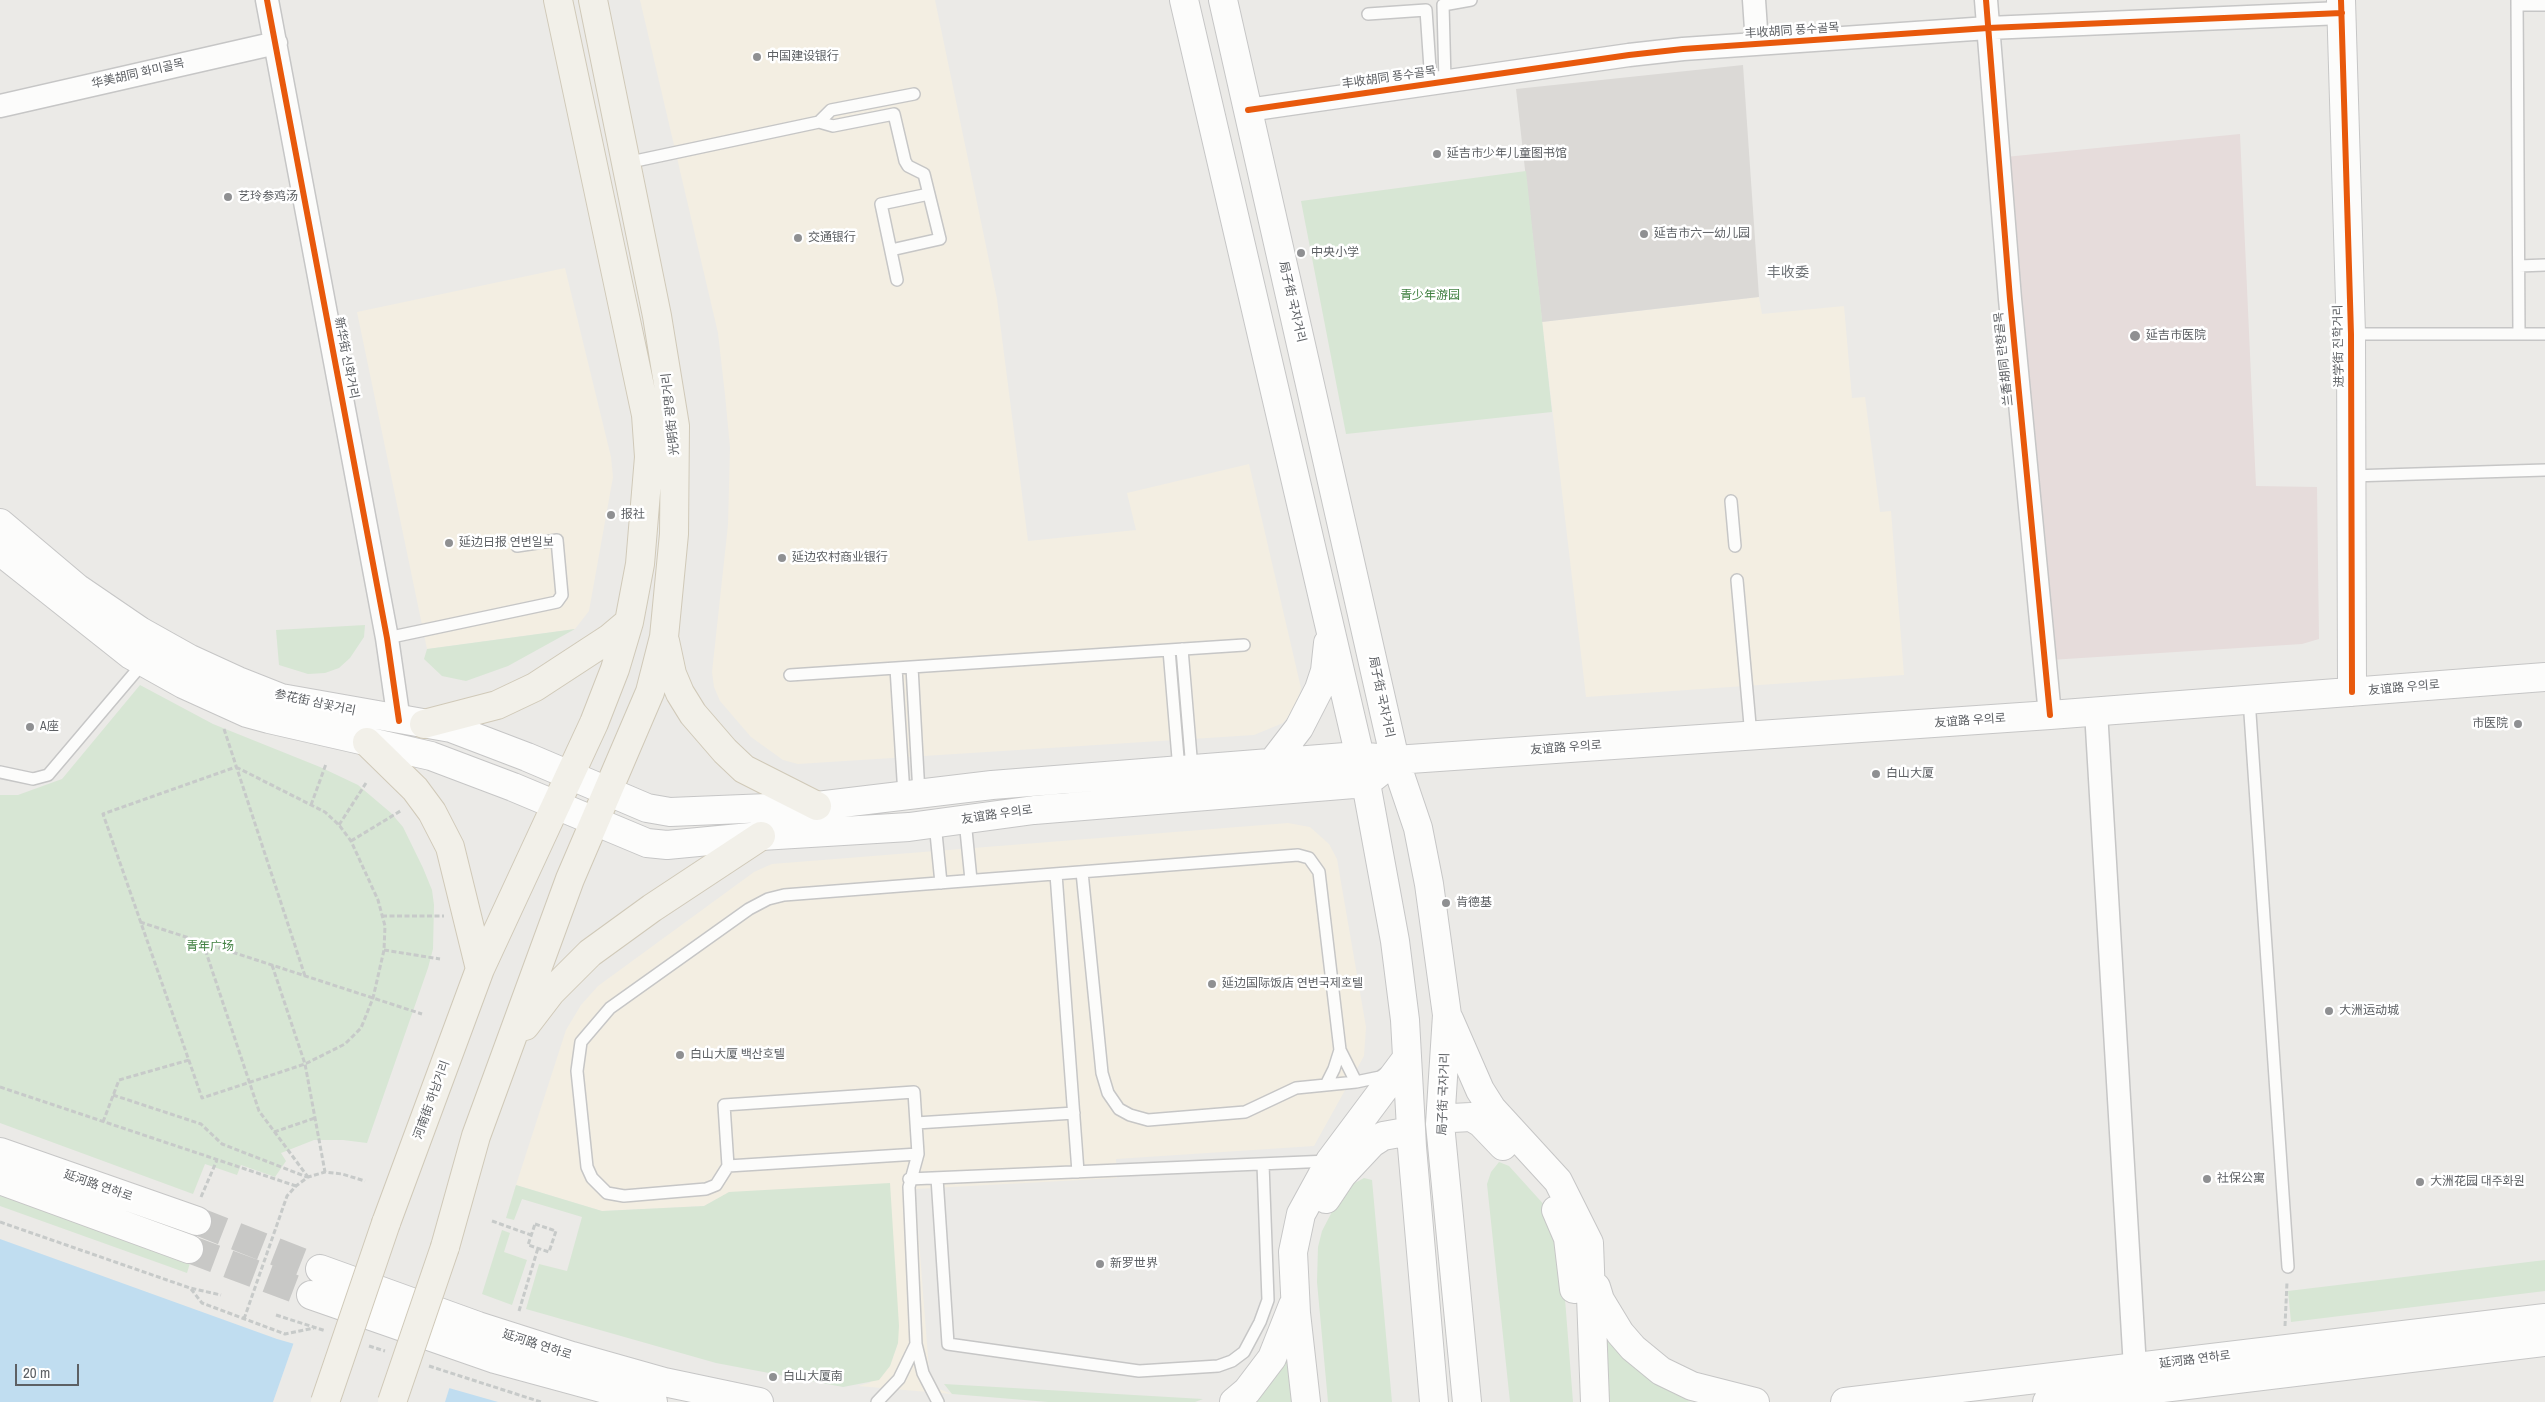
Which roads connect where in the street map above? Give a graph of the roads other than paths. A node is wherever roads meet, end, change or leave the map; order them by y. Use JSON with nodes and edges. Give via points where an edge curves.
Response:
{"nodes":[{"id":1,"x":267,"y":0,"type":"edge"},
{"id":2,"x":558,"y":0,"type":"edge"},
{"id":3,"x":593,"y":0,"type":"edge"},
{"id":4,"x":1184,"y":0,"type":"edge"},
{"id":5,"x":1222,"y":0,"type":"edge"},
{"id":6,"x":1471,"y":0,"type":"edge"},
{"id":7,"x":1754,"y":0,"type":"edge"},
{"id":8,"x":1986,"y":0,"type":"edge"},
{"id":9,"x":2517,"y":3,"type":"edge"},
{"id":10,"x":2545,"y":5,"type":"edge"},
{"id":11,"x":2341,"y":6,"type":"edge"},
{"id":12,"x":1368,"y":14,"type":"dead end"},
{"id":13,"x":1988,"y":28,"type":"junction"},
{"id":14,"x":276,"y":43,"type":"junction"},
{"id":15,"x":1757,"y":44,"type":"junction"},
{"id":16,"x":1438,"y":82,"type":"junction"},
{"id":17,"x":914,"y":94,"type":"dead end"},
{"id":18,"x":0,"y":106,"type":"edge"},
{"id":19,"x":1248,"y":110,"type":"junction"},
{"id":20,"x":820,"y":122,"type":"junction"},
{"id":21,"x":626,"y":163,"type":"junction"},
{"id":22,"x":929,"y":194,"type":"junction"},
{"id":23,"x":891,"y":250,"type":"junction"},
{"id":24,"x":2545,"y":265,"type":"edge"},
{"id":25,"x":2519,"y":266,"type":"junction"},
{"id":26,"x":897,"y":280,"type":"dead end"},
{"id":27,"x":2351,"y":334,"type":"junction"},
{"id":28,"x":2520,"y":334,"type":"junction"},
{"id":29,"x":2545,"y":334,"type":"edge"},
{"id":30,"x":2545,"y":470,"type":"edge"},
{"id":31,"x":2351,"y":476,"type":"junction"},
{"id":32,"x":1731,"y":501,"type":"dead end"},
{"id":33,"x":0,"y":523,"type":"edge"},
{"id":34,"x":517,"y":546,"type":"dead end"},
{"id":35,"x":1734,"y":546,"type":"dead end"},
{"id":36,"x":0,"y":551,"type":"edge"},
{"id":37,"x":1738,"y":580,"type":"dead end"},
{"id":38,"x":629,"y":622,"type":"junction"},
{"id":39,"x":1330,"y":624,"type":"junction"},
{"id":40,"x":664,"y":637,"type":"junction"},
{"id":41,"x":387,"y":638,"type":"junction"},
{"id":42,"x":1244,"y":645,"type":"dead end"},
{"id":43,"x":1182,"y":649,"type":"junction"},
{"id":44,"x":1169,"y":650,"type":"junction"},
{"id":45,"x":143,"y":663,"type":"junction"},
{"id":46,"x":912,"y":667,"type":"junction"},
{"id":47,"x":896,"y":668,"type":"junction"},
{"id":48,"x":790,"y":675,"type":"dead end"},
{"id":49,"x":2545,"y":676,"type":"edge"},
{"id":50,"x":2352,"y":692,"type":"junction"},
{"id":51,"x":2249,"y":699,"type":"junction"},
{"id":52,"x":2096,"y":710,"type":"junction"},
{"id":53,"x":2050,"y":715,"type":"junction"},
{"id":54,"x":411,"y":723,"type":"junction"},
{"id":55,"x":1751,"y":736,"type":"junction"},
{"id":56,"x":367,"y":742,"type":"junction"},
{"id":57,"x":1358,"y":756,"type":"junction"},
{"id":58,"x":1395,"y":760,"type":"junction"},
{"id":59,"x":1272,"y":763,"type":"junction"},
{"id":60,"x":1185,"y":770,"type":"junction"},
{"id":61,"x":0,"y":772,"type":"edge"},
{"id":62,"x":570,"y":775,"type":"junction"},
{"id":63,"x":1366,"y":783,"type":"junction"},
{"id":64,"x":607,"y":792,"type":"junction"},
{"id":65,"x":911,"y":795,"type":"junction"},
{"id":66,"x":556,"y":805,"type":"junction"},
{"id":67,"x":817,"y":806,"type":"junction"},
{"id":68,"x":965,"y":820,"type":"junction"},
{"id":69,"x":595,"y":821,"type":"junction"},
{"id":70,"x":935,"y":824,"type":"junction"},
{"id":71,"x":761,"y":836,"type":"junction"},
{"id":72,"x":1082,"y":872,"type":"junction"},
{"id":73,"x":1056,"y":874,"type":"junction"},
{"id":74,"x":970,"y":880,"type":"junction"},
{"id":75,"x":941,"y":883,"type":"junction"},
{"id":76,"x":480,"y":969,"type":"junction"},
{"id":77,"x":1447,"y":1015,"type":"junction"},
{"id":78,"x":509,"y":1047,"type":"junction"},
{"id":79,"x":1340,"y":1050,"type":"junction"},
{"id":80,"x":1407,"y":1058,"type":"junction"},
{"id":81,"x":1356,"y":1082,"type":"junction"},
{"id":82,"x":1326,"y":1085,"type":"junction"},
{"id":83,"x":1074,"y":1113,"type":"junction"},
{"id":84,"x":916,"y":1123,"type":"junction"},
{"id":85,"x":1440,"y":1124,"type":"junction"},
{"id":86,"x":1411,"y":1130,"type":"junction"},
{"id":87,"x":0,"y":1152,"type":"edge"},
{"id":88,"x":918,"y":1154,"type":"junction"},
{"id":89,"x":1330,"y":1161,"type":"junction"},
{"id":90,"x":1263,"y":1164,"type":"junction"},
{"id":91,"x":728,"y":1166,"type":"junction"},
{"id":92,"x":1078,"y":1172,"type":"junction"},
{"id":93,"x":937,"y":1178,"type":"junction"},
{"id":94,"x":909,"y":1179,"type":"junction"},
{"id":95,"x":0,"y":1180,"type":"edge"},
{"id":96,"x":197,"y":1212,"type":"tunnel mouth"},
{"id":97,"x":189,"y":1249,"type":"tunnel mouth"},
{"id":98,"x":2288,"y":1266,"type":"road end"},
{"id":99,"x":320,"y":1269,"type":"tunnel mouth"},
{"id":100,"x":1591,"y":1271,"type":"junction"},
{"id":101,"x":310,"y":1294,"type":"tunnel mouth"},
{"id":102,"x":1296,"y":1297,"type":"junction"},
{"id":103,"x":2545,"y":1318,"type":"edge"},
{"id":104,"x":2545,"y":1342,"type":"edge"},
{"id":105,"x":916,"y":1344,"type":"junction"},
{"id":106,"x":2135,"y":1368,"type":"junction"},
{"id":107,"x":325,"y":1402,"type":"edge"},
{"id":108,"x":392,"y":1402,"type":"edge"},
{"id":109,"x":653,"y":1402,"type":"edge"},
{"id":110,"x":759,"y":1402,"type":"edge"},
{"id":111,"x":877,"y":1402,"type":"edge"},
{"id":112,"x":938,"y":1402,"type":"edge"},
{"id":113,"x":1234,"y":1402,"type":"edge"},
{"id":114,"x":1306,"y":1402,"type":"edge"},
{"id":115,"x":1318,"y":1402,"type":"edge"},
{"id":116,"x":1434,"y":1402,"type":"edge"},
{"id":117,"x":1466,"y":1402,"type":"edge"},
{"id":118,"x":1583,"y":1402,"type":"edge"},
{"id":119,"x":1594,"y":1402,"type":"edge"},
{"id":120,"x":1755,"y":1402,"type":"edge"},
{"id":121,"x":1845,"y":1402,"type":"edge"},
{"id":122,"x":2047,"y":1402,"type":"edge"}],
"edges":[{"from":1,"to":14,"type":"street","name":"新华街 신화거리"},
{"from":2,"to":38,"type":"main road","name":"光明街 광명거리","via":[[646,415],[649,457],[646,506]]},
{"from":3,"to":21,"type":"main road","name":"光明街 광명거리"},
{"from":4,"to":39,"type":"main road"},
{"from":5,"to":19,"type":"main road","name":"局子街 국자거리"},
{"from":6,"to":16,"type":"lane","via":[[1444,5]]},
{"from":7,"to":15,"type":"street"},
{"from":8,"to":13,"type":"street","name":"兰香胡同 란향골목"},
{"from":9,"to":10,"type":"lane"},
{"from":9,"to":25,"type":"lane"},
{"from":11,"to":13,"type":"street","name":"丰收胡同 풍수골목"},
{"from":11,"to":27,"type":"main road","name":"进学街 진학거리"},
{"from":12,"to":16,"type":"lane","via":[[1426,10]]},
{"from":13,"to":15,"type":"street","name":"丰收胡同 풍수골목"},
{"from":13,"to":53,"type":"street","name":"兰香胡同 란향골목"},
{"from":14,"to":18,"type":"street","name":"华美胡同 화미골목"},
{"from":14,"to":41,"type":"street","name":"新华街 신화거리"},
{"from":15,"to":16,"type":"street","name":"丰收胡同 풍수골목","via":[[1629,55]]},
{"from":16,"to":19,"type":"street","name":"丰收胡同 풍수골목"},
{"from":17,"to":20,"type":"lane","via":[[831,110]]},
{"from":19,"to":58,"type":"main road","name":"局子街 국자거리"},
{"from":20,"to":21,"type":"lane"},
{"from":20,"to":22,"type":"lane","via":[[834,126],[894,114],[905,160],[908,166],[924,174]]},
{"from":21,"to":40,"type":"main road","name":"光明街 광명거리","via":[[675,426],[674,534]]},
{"from":22,"to":23,"type":"lane","via":[[881,204]]},
{"from":22,"to":23,"type":"lane","via":[[940,239]]},
{"from":23,"to":26,"type":"lane"},
{"from":24,"to":25,"type":"lane"},
{"from":25,"to":28,"type":"lane"},
{"from":27,"to":28,"type":"lane"},
{"from":27,"to":31,"type":"main road","name":"进学街 진학거리"},
{"from":28,"to":29,"type":"lane"},
{"from":30,"to":31,"type":"lane"},
{"from":31,"to":50,"type":"main road","name":"进学街 진학거리"},
{"from":32,"to":35,"type":"lane"},
{"from":33,"to":54,"type":"main road","name":"参花街 삼꽃거리","via":[[77,588],[140,631],[190,659],[281,698]]},
{"from":34,"to":41,"type":"lane","via":[[556,540],[562,595],[557,602]]},
{"from":36,"to":45,"type":"main road","name":"参花街 삼꽃거리"},
{"from":37,"to":55,"type":"lane"},
{"from":38,"to":54,"type":"main road","via":[[535,687],[497,705]]},
{"from":38,"to":62,"type":"main road","name":"光明街 광명거리","via":[[608,687]]},
{"from":39,"to":57,"type":"main road"},
{"from":39,"to":59,"type":"main road","via":[[1320,689],[1299,728]]},
{"from":40,"to":64,"type":"main road","name":"光明街 광명거리","via":[[650,692]]},
{"from":40,"to":67,"type":"main road","via":[[680,693],[724,751],[744,769]]},
{"from":41,"to":54,"type":"street","name":"新华街 신화거리"},
{"from":42,"to":43,"type":"lane"},
{"from":43,"to":44,"type":"lane"},
{"from":43,"to":60,"type":"lane"},
{"from":44,"to":46,"type":"lane"},
{"from":44,"to":60,"type":"lane"},
{"from":45,"to":56,"type":"main road","name":"参花街 삼꽃거리","via":[[246,713]]},
{"from":45,"to":61,"type":"lane","via":[[48,775],[33,779]]},
{"from":46,"to":47,"type":"lane"},
{"from":46,"to":65,"type":"lane"},
{"from":47,"to":48,"type":"lane"},
{"from":47,"to":65,"type":"lane"},
{"from":49,"to":50,"type":"main road","name":"友谊路 우의로"},
{"from":50,"to":51,"type":"main road","name":"友谊路 우의로"},
{"from":51,"to":52,"type":"main road","name":"友谊路 우의로"},
{"from":51,"to":98,"type":"lane"},
{"from":52,"to":53,"type":"main road","name":"友谊路 우의로"},
{"from":52,"to":106,"type":"street"},
{"from":53,"to":55,"type":"main road","name":"友谊路 우의로"},
{"from":54,"to":62,"type":"main road","name":"参花街 삼꽃거리","via":[[451,728]]},
{"from":55,"to":58,"type":"main road","name":"友谊路 우의로"},
{"from":56,"to":66,"type":"main road","name":"参花街 삼꽃거리","via":[[431,756]]},
{"from":56,"to":76,"type":"main road","via":[[415,789],[432,812],[450,847]]},
{"from":57,"to":58,"type":"main road","name":"友谊路 우의로"},
{"from":57,"to":59,"type":"main road","name":"友谊路 우의로"},
{"from":57,"to":63,"type":"main road"},
{"from":58,"to":63,"type":"main road"},
{"from":58,"to":77,"type":"main road","name":"局子街 국자거리","via":[[1424,854]]},
{"from":59,"to":60,"type":"main road","name":"友谊路 우의로"},
{"from":60,"to":65,"type":"main road","name":"友谊路 우의로","via":[[992,785]]},
{"from":62,"to":64,"type":"main road","name":"参花街 삼꽃거리"},
{"from":62,"to":66,"type":"main road","name":"光明街 광명거리"},
{"from":63,"to":68,"type":"main road","name":"友谊路 우의로","via":[[1034,810]]},
{"from":63,"to":80,"type":"main road","via":[[1395,941]]},
{"from":64,"to":67,"type":"main road","name":"友谊路 우의로","via":[[647,808],[670,812]]},
{"from":64,"to":69,"type":"main road","name":"光明街 광명거리"},
{"from":65,"to":67,"type":"main road","name":"友谊路 우의로"},
{"from":66,"to":69,"type":"main road","name":"参花街 삼꽃거리"},
{"from":66,"to":76,"type":"main road","name":"河南街 하남거리"},
{"from":68,"to":70,"type":"main road","name":"友谊路 우의로"},
{"from":68,"to":74,"type":"lane"},
{"from":69,"to":71,"type":"main road","name":"友谊路 우의로","via":[[648,843],[667,845]]},
{"from":69,"to":78,"type":"main road","via":[[570,879]]},
{"from":70,"to":71,"type":"main road","name":"友谊路 우의로"},
{"from":70,"to":75,"type":"lane"},
{"from":71,"to":78,"type":"main road","via":[[590,953],[551,992]]},
{"from":72,"to":73,"type":"lane"},
{"from":72,"to":79,"type":"lane","via":[[1298,855],[1309,858],[1319,872]]},
{"from":72,"to":82,"type":"lane","via":[[1102,1073],[1108,1093],[1119,1109],[1148,1120],[1245,1112],[1296,1088]]},
{"from":73,"to":74,"type":"lane"},
{"from":73,"to":83,"type":"lane"},
{"from":74,"to":75,"type":"lane"},
{"from":75,"to":91,"type":"lane","via":[[784,895],[768,899],[749,909],[610,1008],[588,1032],[581,1042],[577,1071],[587,1167],[599,1188],[624,1196],[706,1189],[716,1185]]},
{"from":76,"to":107,"type":"main road","name":"河南街 하남거리","bridge":true,"via":[[386,1223]]},
{"from":77,"to":85,"type":"main road","name":"局子街 국자거리"},
{"from":77,"to":100,"type":"main road","via":[[1480,1090],[1492,1109],[1549,1170],[1567,1196],[1590,1243]]},
{"from":78,"to":108,"type":"main road","bridge":true,"via":[[476,1136],[445,1247]]},
{"from":79,"to":81,"type":"lane"},
{"from":79,"to":82,"type":"lane"},
{"from":80,"to":81,"type":"lane","via":[[1380,1077]]},
{"from":80,"to":86,"type":"main road"},
{"from":80,"to":89,"type":"main road"},
{"from":81,"to":82,"type":"lane"},
{"from":83,"to":84,"type":"lane"},
{"from":83,"to":92,"type":"lane"},
{"from":84,"to":88,"type":"lane"},
{"from":84,"to":91,"type":"lane","via":[[914,1092],[724,1104]]},
{"from":85,"to":117,"type":"main road","name":"局子街 국자거리"},
{"from":85,"to":118,"type":"main road","via":[[1460,1116],[1471,1117],[1481,1123],[1554,1204],[1571,1254]]},
{"from":86,"to":115,"type":"main road","via":[[1383,1136],[1372,1143],[1342,1175],[1318,1216],[1308,1251],[1308,1283]]},
{"from":86,"to":116,"type":"main road"},
{"from":87,"to":96,"type":"main road","name":"延河路 연하로"},
{"from":88,"to":91,"type":"lane"},
{"from":88,"to":94,"type":"lane"},
{"from":89,"to":90,"type":"lane"},
{"from":89,"to":102,"type":"main road","via":[[1310,1194],[1295,1235],[1292,1252]]},
{"from":90,"to":92,"type":"lane"},
{"from":90,"to":93,"type":"lane","via":[[1268,1300],[1244,1352],[1218,1366],[1139,1372],[948,1344]]},
{"from":92,"to":93,"type":"lane"},
{"from":93,"to":94,"type":"lane"},
{"from":94,"to":105,"type":"lane"},
{"from":95,"to":97,"type":"main road"},
{"from":99,"to":110,"type":"main road","name":"延河路 연하로","via":[[572,1356],[664,1382]]},
{"from":100,"to":119,"type":"main road"},
{"from":100,"to":120,"type":"main road","via":[[1609,1317],[1647,1361],[1692,1386]]},
{"from":101,"to":109,"type":"main road","name":"延河路 연하로","via":[[495,1359]]},
{"from":102,"to":113,"type":"main road","via":[[1272,1358],[1247,1392]]},
{"from":102,"to":114,"type":"main road"},
{"from":103,"to":106,"type":"main road","name":"延河路 연하로"},
{"from":104,"to":122,"type":"main road","name":"延河路 연하로"},
{"from":105,"to":111,"type":"lane","via":[[899,1379]]},
{"from":105,"to":112,"type":"lane","via":[[924,1373]]},
{"from":106,"to":121,"type":"main road","name":"延河路 연하로"}]}
